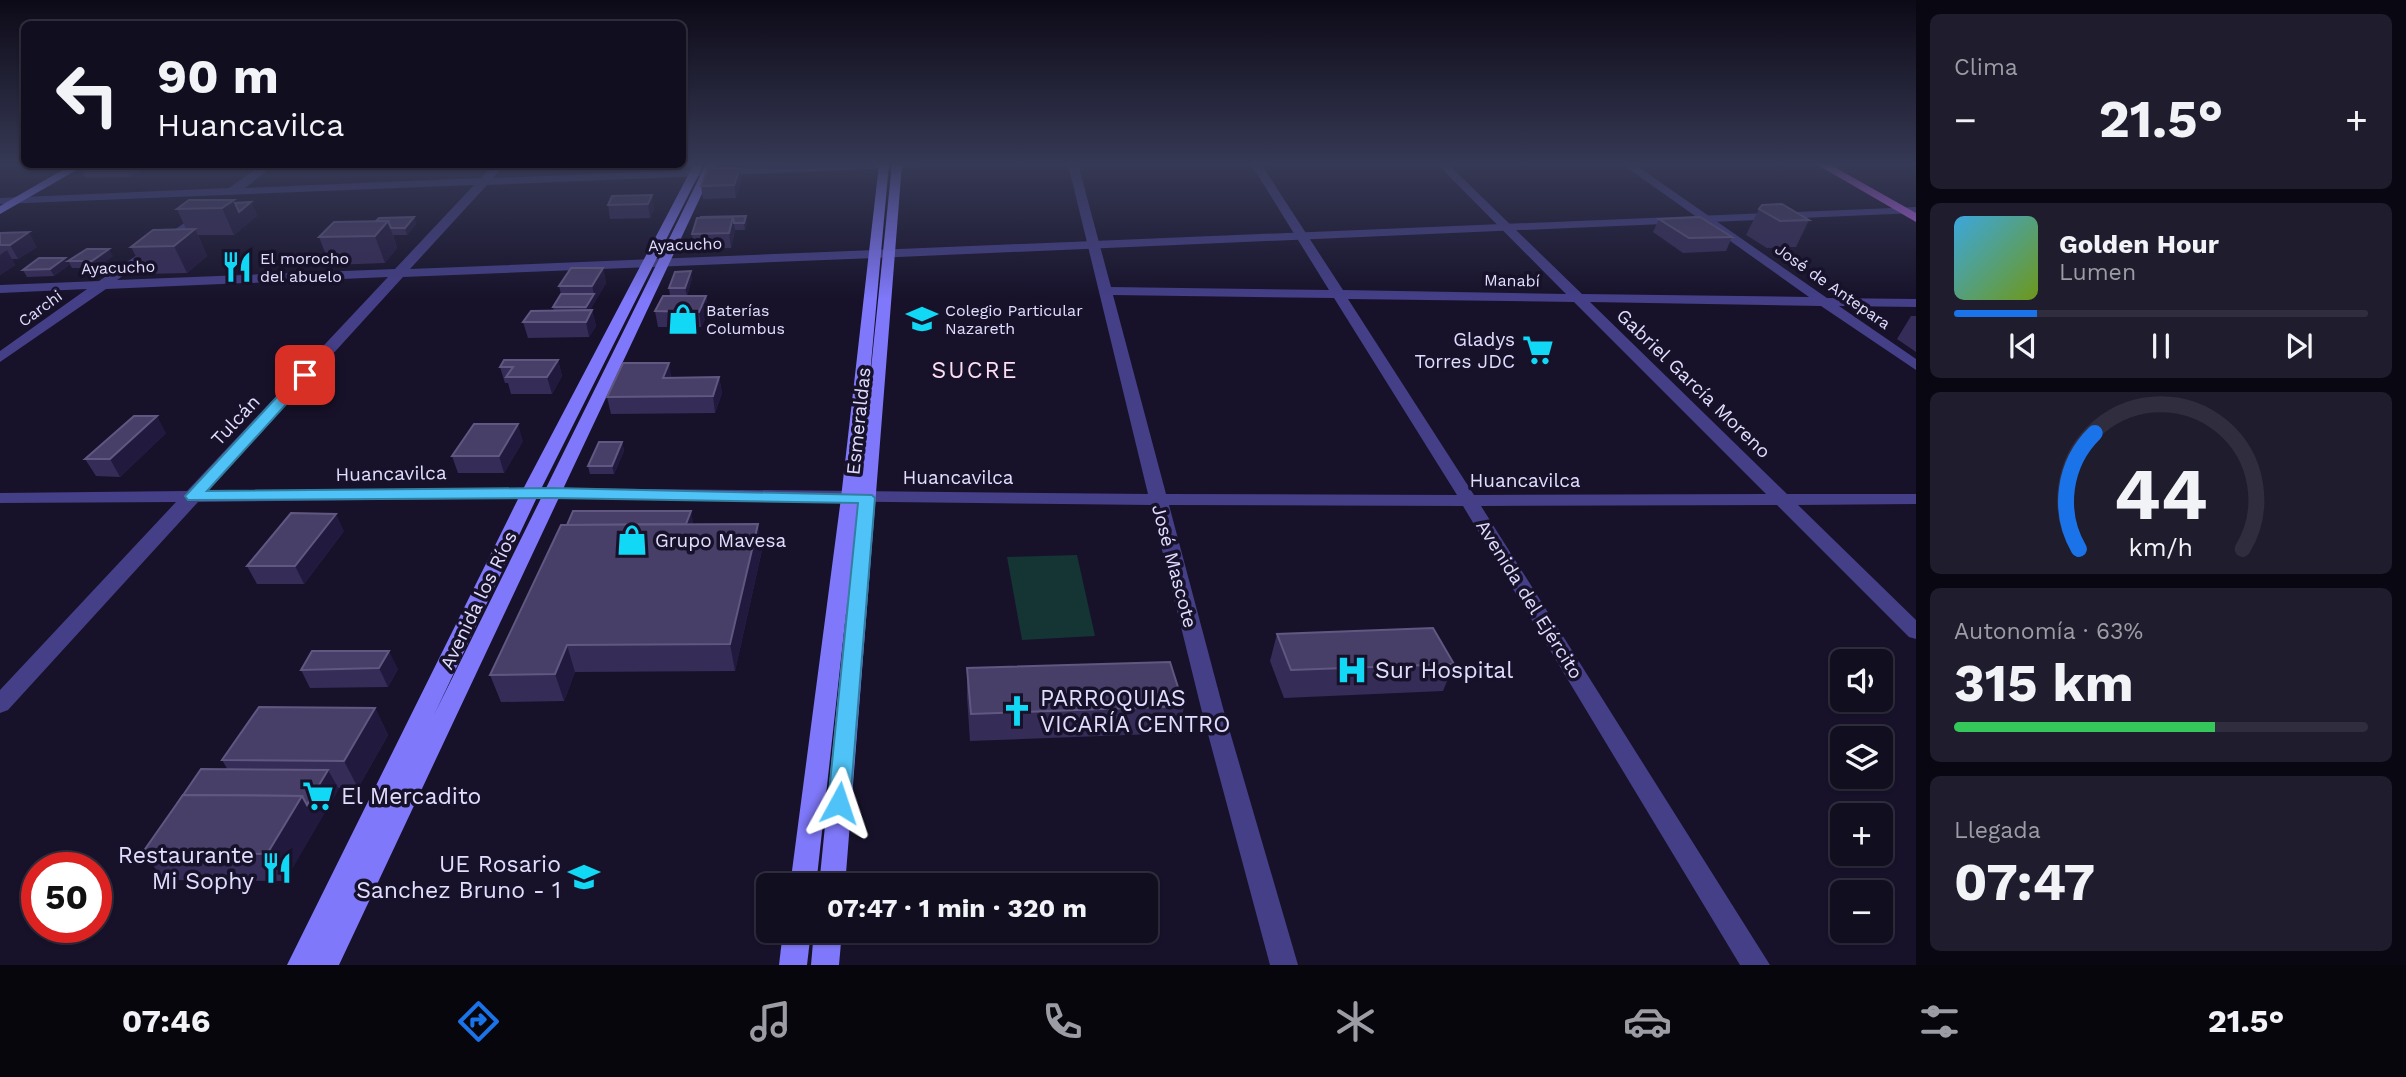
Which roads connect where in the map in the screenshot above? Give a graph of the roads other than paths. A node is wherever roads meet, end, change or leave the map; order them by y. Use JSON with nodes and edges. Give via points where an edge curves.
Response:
{"nodes":[{"id":1,"x":209,"y":209,"type":"edge"},
{"id":2,"x":458,"y":209,"type":"edge"},
{"id":3,"x":684,"y":209,"type":"edge"},
{"id":4,"x":886,"y":209,"type":"edge"},
{"id":5,"x":1085,"y":209,"type":"edge"},
{"id":6,"x":1285,"y":209,"type":"edge"},
{"id":7,"x":1486,"y":209,"type":"edge"},
{"id":8,"x":1692,"y":209,"type":"edge"},
{"id":9,"x":1910,"y":210,"type":"edge"},
{"id":10,"x":1916,"y":218,"type":"edge"},
{"id":11,"x":1706,"y":219,"type":"junction"},
{"id":12,"x":1503,"y":227,"type":"junction"},
{"id":13,"x":1302,"y":236,"type":"junction"},
{"id":14,"x":1094,"y":245,"type":"junction"},
{"id":15,"x":882,"y":254,"type":"junction"},
{"id":16,"x":657,"y":262,"type":"junction"},
{"id":17,"x":397,"y":274,"type":"junction"},
{"id":18,"x":103,"y":285,"type":"junction"},
{"id":19,"x":0,"y":289,"type":"edge"},
{"id":20,"x":1107,"y":291,"type":"junction"},
{"id":21,"x":1340,"y":295,"type":"junction"},
{"id":22,"x":1576,"y":298,"type":"junction"},
{"id":23,"x":1826,"y":303,"type":"junction"},
{"id":24,"x":1916,"y":303,"type":"edge"},
{"id":25,"x":0,"y":358,"type":"edge"},
{"id":26,"x":1916,"y":366,"type":"edge"},
{"id":27,"x":541,"y":493,"type":"junction"},
{"id":28,"x":194,"y":496,"type":"junction"},
{"id":29,"x":0,"y":498,"type":"edge"},
{"id":30,"x":858,"y":498,"type":"junction"},
{"id":31,"x":1157,"y":498,"type":"junction"},
{"id":32,"x":1784,"y":499,"type":"junction"},
{"id":33,"x":1916,"y":499,"type":"edge"},
{"id":34,"x":1469,"y":501,"type":"junction"},
{"id":35,"x":1916,"y":632,"type":"edge"},
{"id":36,"x":0,"y":704,"type":"edge"},
{"id":37,"x":805,"y":873,"type":"edge"},
{"id":38,"x":833,"y":873,"type":"edge"},
{"id":39,"x":796,"y":943,"type":"edge"},
{"id":40,"x":827,"y":943,"type":"edge"},
{"id":41,"x":301,"y":965,"type":"edge"},
{"id":42,"x":324,"y":965,"type":"edge"},
{"id":43,"x":793,"y":965,"type":"edge"},
{"id":44,"x":825,"y":965,"type":"edge"},
{"id":45,"x":1284,"y":965,"type":"edge"},
{"id":46,"x":1756,"y":965,"type":"edge"}],
"edges":[{"from":1,"to":18,"type":"street","name":"Carchi"},
{"from":2,"to":17,"type":"street","name":"Tulcán"},
{"from":3,"to":16,"type":"main road","name":"Avenida los Ríos"},
{"from":4,"to":15,"type":"main road","name":"Esmeraldas"},
{"from":5,"to":14,"type":"street","name":"José Mascote"},
{"from":6,"to":13,"type":"street","name":"Avenida del Ejército"},
{"from":7,"to":12,"type":"street","name":"Gabriel García Moreno"},
{"from":8,"to":11,"type":"street","name":"José de Antepara"},
{"from":9,"to":10,"type":"main road"},
{"from":9,"to":11,"type":"street","name":"Ayacucho"},
{"from":11,"to":12,"type":"street","name":"Ayacucho"},
{"from":11,"to":23,"type":"street","name":"José de Antepara"},
{"from":12,"to":13,"type":"street","name":"Ayacucho"},
{"from":12,"to":22,"type":"street","name":"Gabriel García Moreno"},
{"from":13,"to":14,"type":"street","name":"Ayacucho"},
{"from":13,"to":21,"type":"street","name":"Avenida del Ejército"},
{"from":14,"to":15,"type":"street","name":"Ayacucho"},
{"from":14,"to":20,"type":"street","name":"José Mascote"},
{"from":15,"to":16,"type":"street","name":"Ayacucho"},
{"from":15,"to":30,"type":"main road","name":"Esmeraldas"},
{"from":16,"to":17,"type":"street","name":"Ayacucho"},
{"from":16,"to":27,"type":"main road","name":"Avenida los Ríos"},
{"from":17,"to":18,"type":"street","name":"Ayacucho"},
{"from":17,"to":28,"type":"street","name":"Tulcán"},
{"from":18,"to":19,"type":"street","name":"Ayacucho"},
{"from":18,"to":25,"type":"street","name":"Carchi"},
{"from":20,"to":21,"type":"street","name":"Manabí"},
{"from":20,"to":31,"type":"street","name":"José Mascote"},
{"from":21,"to":22,"type":"street","name":"Manabí"},
{"from":21,"to":34,"type":"street","name":"Avenida del Ejército"},
{"from":22,"to":23,"type":"street","name":"Manabí"},
{"from":22,"to":32,"type":"street","name":"Gabriel García Moreno"},
{"from":23,"to":24,"type":"street","name":"Manabí"},
{"from":23,"to":26,"type":"street","name":"José de Antepara"},
{"from":27,"to":28,"type":"street","name":"Huancavilca"},
{"from":27,"to":30,"type":"street","name":"Huancavilca"},
{"from":27,"to":41,"type":"main road","name":"Avenida los Ríos"},
{"from":27,"to":42,"type":"main road","name":"Avenida los Ríos"},
{"from":28,"to":29,"type":"street","name":"Huancavilca"},
{"from":28,"to":36,"type":"street","name":"Tulcán"},
{"from":30,"to":31,"type":"street","name":"Huancavilca"},
{"from":30,"to":37,"type":"main road","name":"Esmeraldas"},
{"from":30,"to":38,"type":"main road","name":"Esmeraldas"},
{"from":31,"to":34,"type":"street","name":"Huancavilca"},
{"from":31,"to":45,"type":"street","name":"José Mascote"},
{"from":32,"to":33,"type":"street","name":"Huancavilca"},
{"from":32,"to":34,"type":"street","name":"Huancavilca"},
{"from":32,"to":35,"type":"street","name":"Gabriel García Moreno"},
{"from":34,"to":46,"type":"street","name":"Avenida del Ejército"},
{"from":39,"to":43,"type":"main road"},
{"from":40,"to":44,"type":"main road"}]}
